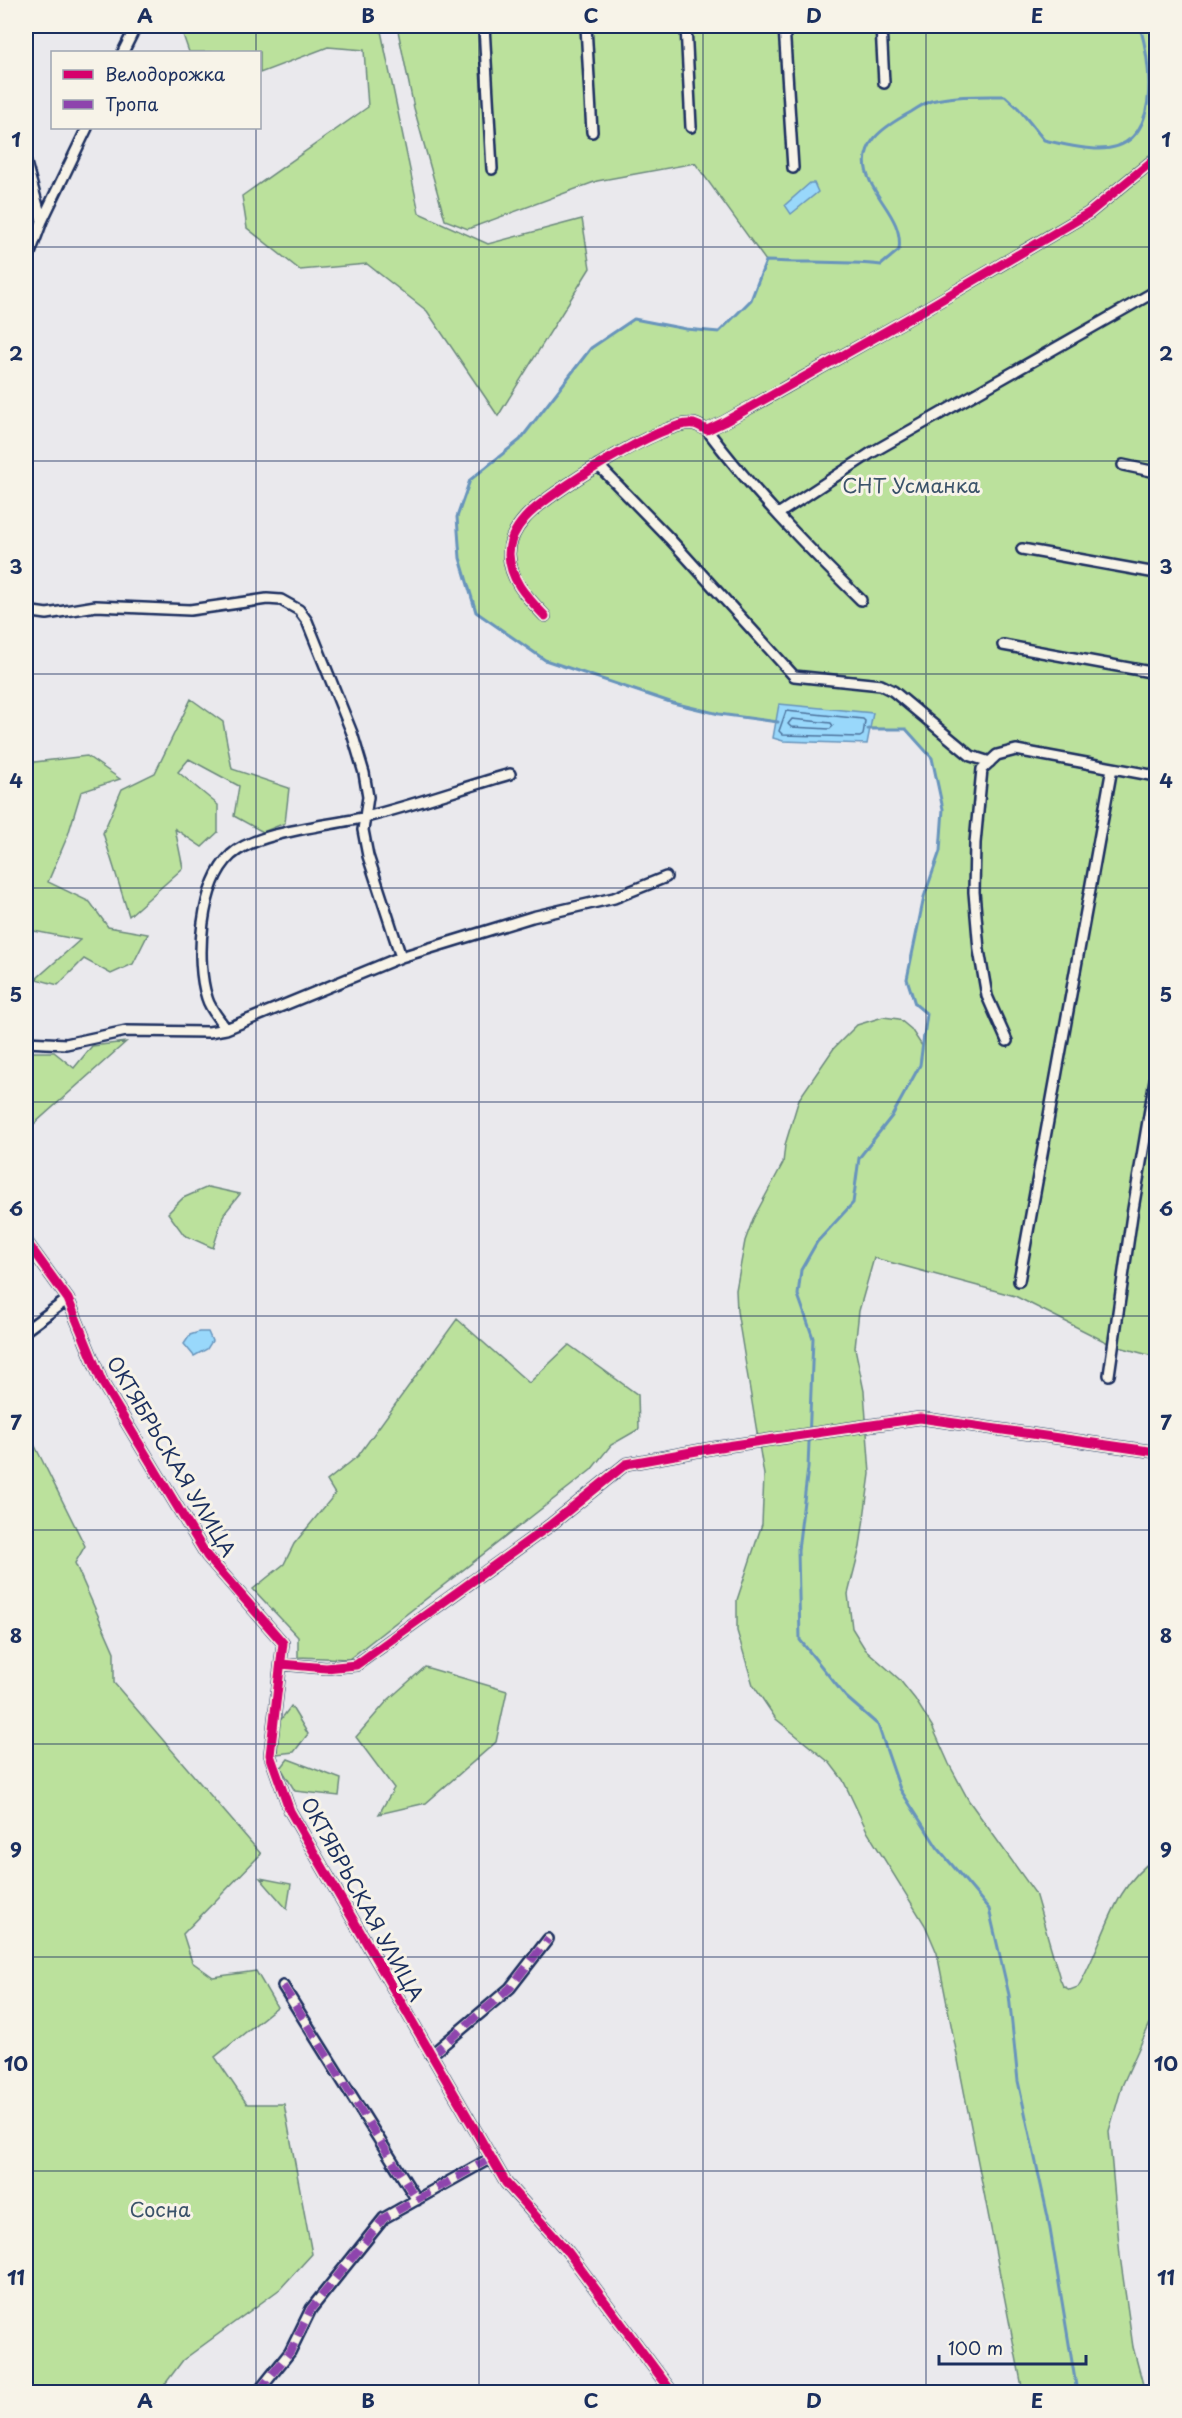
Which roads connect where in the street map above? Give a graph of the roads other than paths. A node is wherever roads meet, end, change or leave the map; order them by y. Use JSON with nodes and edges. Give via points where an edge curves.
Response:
{"nodes":[{"id":1,"x":136,"y":26,"type":"edge"},
{"id":2,"x":484,"y":26,"type":"edge"},
{"id":3,"x":586,"y":26,"type":"edge"},
{"id":4,"x":686,"y":26,"type":"edge"},
{"id":5,"x":784,"y":26,"type":"edge"},
{"id":6,"x":881,"y":26,"type":"edge"},
{"id":7,"x":124,"y":51,"type":"edge"},
{"id":8,"x":884,"y":83,"type":"dead end"},
{"id":9,"x":691,"y":127,"type":"dead end"},
{"id":10,"x":87,"y":129,"type":"edge"},
{"id":11,"x":592,"y":132,"type":"dead end"},
{"id":12,"x":1156,"y":158,"type":"edge"},
{"id":13,"x":26,"y":163,"type":"edge"},
{"id":14,"x":793,"y":168,"type":"dead end"},
{"id":15,"x":492,"y":169,"type":"dead end"},
{"id":16,"x":42,"y":221,"type":"junction"},
{"id":17,"x":26,"y":264,"type":"edge"},
{"id":18,"x":1156,"y":291,"type":"edge"},
{"id":19,"x":707,"y":430,"type":"junction"},
{"id":20,"x":598,"y":465,"type":"junction"},
{"id":21,"x":1123,"y":465,"type":"dead end"},
{"id":22,"x":1156,"y":472,"type":"edge"},
{"id":23,"x":778,"y":514,"type":"junction"},
{"id":24,"x":1022,"y":549,"type":"dead end"},
{"id":25,"x":1156,"y":573,"type":"edge"},
{"id":26,"x":861,"y":600,"type":"dead end"},
{"id":27,"x":26,"y":611,"type":"edge"},
{"id":28,"x":545,"y":616,"type":"dead end"},
{"id":29,"x":1003,"y":645,"type":"dead end"},
{"id":30,"x":1156,"y":673,"type":"edge"},
{"id":31,"x":990,"y":762,"type":"junction"},
{"id":32,"x":1112,"y":768,"type":"junction"},
{"id":33,"x":510,"y":774,"type":"dead end"},
{"id":34,"x":1156,"y":776,"type":"edge"},
{"id":35,"x":366,"y":817,"type":"junction"},
{"id":36,"x":666,"y":877,"type":"dead end"},
{"id":37,"x":401,"y":957,"type":"junction"},
{"id":38,"x":226,"y":1029,"type":"junction"},
{"id":39,"x":1007,"y":1041,"type":"dead end"},
{"id":40,"x":26,"y":1042,"type":"edge"},
{"id":41,"x":1156,"y":1074,"type":"edge"},
{"id":42,"x":26,"y":1241,"type":"edge"},
{"id":43,"x":1019,"y":1281,"type":"dead end"},
{"id":44,"x":68,"y":1299,"type":"junction"},
{"id":45,"x":26,"y":1330,"type":"edge"},
{"id":46,"x":1109,"y":1375,"type":"dead end"},
{"id":47,"x":1156,"y":1452,"type":"edge"},
{"id":48,"x":281,"y":1664,"type":"junction"},
{"id":49,"x":548,"y":1939,"type":"dead end"},
{"id":50,"x":283,"y":1986,"type":"dead end"},
{"id":51,"x":431,"y":2055,"type":"junction"},
{"id":52,"x":491,"y":2158,"type":"junction"},
{"id":53,"x":417,"y":2200,"type":"junction"},
{"id":54,"x":258,"y":2392,"type":"edge"},
{"id":55,"x":672,"y":2392,"type":"edge"}],
"edges":[{"from":1,"to":7,"type":"street"},
{"from":2,"to":15,"type":"street"},
{"from":3,"to":11,"type":"street"},
{"from":4,"to":9,"type":"street"},
{"from":5,"to":14,"type":"street"},
{"from":6,"to":8,"type":"street"},
{"from":10,"to":16,"type":"street"},
{"from":12,"to":19,"type":"street","via":[[1089,213]]},
{"from":13,"to":16,"type":"street"},
{"from":16,"to":17,"type":"street"},
{"from":18,"to":23,"type":"street","via":[[871,453]]},
{"from":19,"to":20,"type":"street","via":[[694,424],[675,426]]},
{"from":19,"to":23,"type":"street"},
{"from":20,"to":28,"type":"street","via":[[526,516],[514,531],[509,555],[517,586]]},
{"from":20,"to":31,"type":"street","via":[[794,676],[881,685],[971,756]]},
{"from":21,"to":22,"type":"street"},
{"from":23,"to":26,"type":"street"},
{"from":24,"to":25,"type":"street"},
{"from":27,"to":35,"type":"street","via":[[47,614],[96,606],[190,610],[267,599],[281,600],[299,610],[352,733],[364,773]]},
{"from":29,"to":30,"type":"street"},
{"from":31,"to":32,"type":"street","via":[[998,755],[1016,750]]},
{"from":31,"to":39,"type":"street","via":[[982,769],[974,892],[987,996]]},
{"from":32,"to":34,"type":"street"},
{"from":32,"to":43,"type":"street"},
{"from":33,"to":35,"type":"street"},
{"from":35,"to":37,"type":"street","via":[[363,830],[368,856]]},
{"from":35,"to":38,"type":"street","via":[[254,841],[230,856],[217,875],[201,928],[200,972],[208,1001]]},
{"from":36,"to":37,"type":"street","via":[[614,898],[532,916]]},
{"from":37,"to":38,"type":"street"},
{"from":38,"to":40,"type":"street","via":[[126,1031],[66,1044]]},
{"from":41,"to":46,"type":"street"},
{"from":42,"to":44,"type":"street","name":"ОКТЯБРЬСКАЯ УЛИЦА"},
{"from":44,"to":45,"type":"street"},
{"from":44,"to":48,"type":"street","name":"ОКТЯБРЬСКАЯ УЛИЦА","via":[[102,1382],[207,1556],[283,1643]]},
{"from":47,"to":48,"type":"street","via":[[920,1418],[626,1464],[549,1526],[356,1665],[326,1668]]},
{"from":48,"to":51,"type":"street","name":"ОКТЯБРЬСКАЯ УЛИЦА","via":[[270,1755],[290,1811]]},
{"from":49,"to":51,"type":"street","via":[[510,1988]]},
{"from":50,"to":53,"type":"street"},
{"from":51,"to":52,"type":"street","name":"ОКТЯБРЬСКАЯ УЛИЦА"},
{"from":52,"to":53,"type":"street"},
{"from":52,"to":55,"type":"street","name":"ОКТЯБРЬСКАЯ УЛИЦА","via":[[506,2183],[568,2252]]},
{"from":53,"to":54,"type":"street","via":[[384,2218],[311,2309],[290,2352]]}]}
